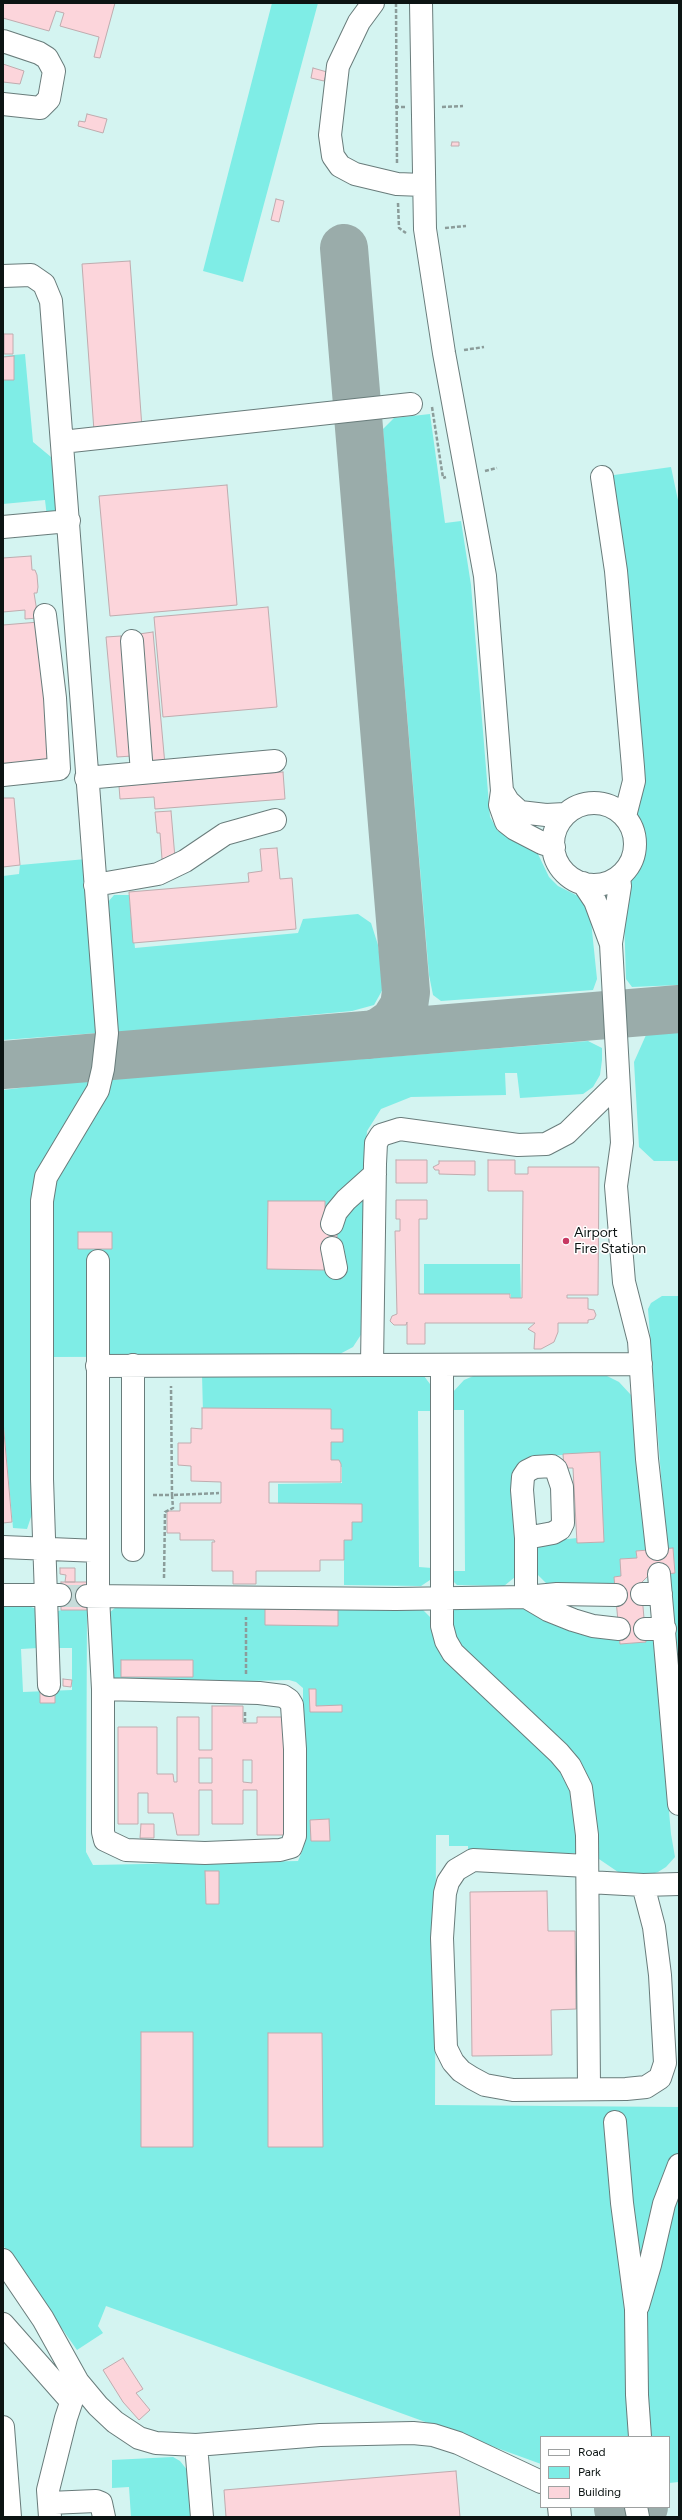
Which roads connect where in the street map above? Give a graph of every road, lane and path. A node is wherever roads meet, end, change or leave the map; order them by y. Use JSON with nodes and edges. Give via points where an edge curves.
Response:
{"nodes":[{"id":1,"x":373,"y":3,"type":"edge"},
{"id":2,"x":396,"y":3,"type":"edge"},
{"id":3,"x":421,"y":3,"type":"edge"},
{"id":4,"x":3,"y":41,"type":"edge"},
{"id":5,"x":3,"y":104,"type":"edge"},
{"id":6,"x":395,"y":107,"type":"dead end"},
{"id":7,"x":423,"y":185,"type":"junction"},
{"id":8,"x":3,"y":276,"type":"edge"},
{"id":9,"x":411,"y":404,"type":"dead end"},
{"id":10,"x":62,"y":442,"type":"junction"},
{"id":11,"x":602,"y":477,"type":"dead end"},
{"id":12,"x":68,"y":521,"type":"junction"},
{"id":13,"x":3,"y":527,"type":"edge"},
{"id":14,"x":45,"y":615,"type":"dead end"},
{"id":15,"x":132,"y":641,"type":"dead end"},
{"id":16,"x":275,"y":761,"type":"dead end"},
{"id":17,"x":59,"y":769,"type":"junction"},
{"id":18,"x":86,"y":772,"type":"junction"},
{"id":19,"x":142,"y":773,"type":"junction"},
{"id":20,"x":3,"y":775,"type":"edge"},
{"id":21,"x":502,"y":791,"type":"junction"},
{"id":22,"x":565,"y":814,"type":"junction"},
{"id":23,"x":624,"y":816,"type":"junction"},
{"id":24,"x":275,"y":820,"type":"dead end"},
{"id":25,"x":554,"y":847,"type":"junction"},
{"id":26,"x":619,"y":877,"type":"junction"},
{"id":27,"x":583,"y":883,"type":"junction"},
{"id":28,"x":95,"y":885,"type":"junction"},
{"id":29,"x":611,"y":944,"type":"junction"},
{"id":30,"x":618,"y":1083,"type":"junction"},
{"id":31,"x":375,"y":1174,"type":"junction"},
{"id":32,"x":332,"y":1224,"type":"dead end"},
{"id":33,"x":98,"y":1261,"type":"dead end"},
{"id":34,"x":372,"y":1364,"type":"junction"},
{"id":35,"x":641,"y":1364,"type":"junction"},
{"id":36,"x":133,"y":1365,"type":"junction"},
{"id":37,"x":171,"y":1365,"type":"junction"},
{"id":38,"x":97,"y":1366,"type":"junction"},
{"id":39,"x":442,"y":1366,"type":"junction"},
{"id":40,"x":219,"y":1493,"type":"dead end"},
{"id":41,"x":132,"y":1495,"type":"junction"},
{"id":42,"x":172,"y":1495,"type":"junction"},
{"id":43,"x":526,"y":1538,"type":"dead end"},
{"id":44,"x":3,"y":1547,"type":"edge"},
{"id":45,"x":45,"y":1548,"type":"junction"},
{"id":46,"x":657,"y":1549,"type":"dead end"},
{"id":47,"x":133,"y":1550,"type":"dead end"},
{"id":48,"x":98,"y":1552,"type":"junction"},
{"id":49,"x":654,"y":1588,"type":"dead end"},
{"id":50,"x":3,"y":1595,"type":"edge"},
{"id":51,"x":54,"y":1595,"type":"junction"},
{"id":52,"x":616,"y":1595,"type":"dead end"},
{"id":53,"x":92,"y":1596,"type":"junction"},
{"id":54,"x":164,"y":1596,"type":"junction"},
{"id":55,"x":246,"y":1597,"type":"junction"},
{"id":56,"x":526,"y":1597,"type":"junction"},
{"id":57,"x":440,"y":1598,"type":"junction"},
{"id":58,"x":619,"y":1629,"type":"dead end"},
{"id":59,"x":49,"y":1685,"type":"dead end"},
{"id":60,"x":103,"y":1689,"type":"junction"},
{"id":61,"x":245,"y":1692,"type":"junction"},
{"id":62,"x":245,"y":1722,"type":"dead end"},
{"id":63,"x":679,"y":1804,"type":"edge"},
{"id":64,"x":587,"y":1874,"type":"junction"},
{"id":65,"x":679,"y":1884,"type":"edge"},
{"id":66,"x":643,"y":1885,"type":"junction"},
{"id":67,"x":589,"y":2090,"type":"junction"},
{"id":68,"x":615,"y":2122,"type":"dead end"},
{"id":69,"x":679,"y":2165,"type":"edge"},
{"id":70,"x":3,"y":2260,"type":"edge"},
{"id":71,"x":636,"y":2310,"type":"junction"},
{"id":72,"x":3,"y":2324,"type":"edge"},
{"id":73,"x":75,"y":2391,"type":"junction"},
{"id":74,"x":3,"y":2426,"type":"edge"},
{"id":75,"x":640,"y":2436,"type":"edge"},
{"id":76,"x":196,"y":2445,"type":"junction"},
{"id":77,"x":540,"y":2482,"type":"edge"},
{"id":78,"x":50,"y":2510,"type":"edge"},
{"id":79,"x":10,"y":2517,"type":"edge"},
{"id":80,"x":104,"y":2517,"type":"edge"},
{"id":81,"x":202,"y":2517,"type":"edge"}],
"edges":[{"from":1,"to":7,"type":"street","via":[[359,22],[338,66],[330,135],[333,156],[340,166],[355,174],[397,184]]},
{"from":2,"to":6,"type":"path"},
{"from":3,"to":7,"type":"street"},
{"from":4,"to":5,"type":"street","via":[[39,53],[47,58],[54,71],[49,99],[40,108]]},
{"from":7,"to":21,"type":"street","via":[[425,230],[432,281],[486,583]]},
{"from":8,"to":10,"type":"street","via":[[31,274],[44,284],[48,292],[51,301]]},
{"from":9,"to":10,"type":"street"},
{"from":10,"to":12,"type":"street"},
{"from":11,"to":23,"type":"street","via":[[616,571],[634,781]]},
{"from":12,"to":13,"type":"street"},
{"from":12,"to":18,"type":"street"},
{"from":14,"to":17,"type":"street","via":[[55,698]]},
{"from":15,"to":19,"type":"street"},
{"from":16,"to":19,"type":"street"},
{"from":17,"to":18,"type":"street"},
{"from":17,"to":20,"type":"street"},
{"from":18,"to":19,"type":"street"},
{"from":18,"to":28,"type":"street"},
{"from":21,"to":22,"type":"street","via":[[520,812]]},
{"from":21,"to":25,"type":"street","via":[[500,805],[506,822],[526,836]]},
{"from":22,"to":23,"type":"street","via":[[579,806],[595,803],[611,807]]},
{"from":22,"to":25,"type":"street","via":[[557,825],[553,839]]},
{"from":23,"to":26,"type":"street","via":[[633,831],[635,848],[630,864]]},
{"from":24,"to":28,"type":"street","via":[[225,834],[185,861],[158,874]]},
{"from":25,"to":27,"type":"street","via":[[558,863],[564,872]]},
{"from":26,"to":27,"type":"street","via":[[602,884]]},
{"from":26,"to":29,"type":"street","via":[[620,886]]},
{"from":27,"to":29,"type":"street","via":[[595,901]]},
{"from":28,"to":45,"type":"street","via":[[107,1033],[101,1082],[93,1102],[57,1155],[46,1177],[42,1201],[42,1479]]},
{"from":29,"to":30,"type":"street"},
{"from":30,"to":31,"type":"street","via":[[567,1133],[546,1144],[518,1145],[400,1130],[390,1131],[381,1135],[376,1143]]},
{"from":30,"to":35,"type":"street","via":[[622,1144],[616,1186],[622,1260],[624,1282],[639,1341]]},
{"from":31,"to":32,"type":"street","via":[[346,1200],[336,1212]]},
{"from":31,"to":34,"type":"street"},
{"from":33,"to":38,"type":"street"},
{"from":34,"to":37,"type":"street"},
{"from":34,"to":39,"type":"street"},
{"from":35,"to":39,"type":"street"},
{"from":35,"to":46,"type":"street","via":[[647,1459]]},
{"from":36,"to":37,"type":"street"},
{"from":36,"to":38,"type":"street"},
{"from":36,"to":41,"type":"street"},
{"from":37,"to":42,"type":"path"},
{"from":38,"to":48,"type":"street"},
{"from":39,"to":57,"type":"street"},
{"from":40,"to":42,"type":"path"},
{"from":41,"to":42,"type":"path"},
{"from":41,"to":47,"type":"street"},
{"from":42,"to":54,"type":"path","via":[[173,1508],[165,1512]]},
{"from":43,"to":56,"type":"street"},
{"from":44,"to":45,"type":"street"},
{"from":45,"to":48,"type":"street"},
{"from":45,"to":51,"type":"street"},
{"from":48,"to":53,"type":"street"},
{"from":49,"to":63,"type":"street","via":[[655,1629]]},
{"from":50,"to":51,"type":"street"},
{"from":51,"to":59,"type":"street"},
{"from":52,"to":56,"type":"street","via":[[557,1594]]},
{"from":53,"to":54,"type":"street"},
{"from":53,"to":60,"type":"street"},
{"from":54,"to":55,"type":"street"},
{"from":55,"to":57,"type":"street"},
{"from":55,"to":61,"type":"path"},
{"from":56,"to":57,"type":"street"},
{"from":56,"to":58,"type":"street","via":[[548,1610],[573,1620],[593,1626]]},
{"from":57,"to":64,"type":"street","via":[[442,1626],[453,1653],[559,1753],[577,1780],[585,1814]]},
{"from":60,"to":61,"type":"street"},
{"from":60,"to":61,"type":"street","via":[[103,1832],[110,1843],[126,1850],[204,1853],[287,1849],[291,1847],[295,1836],[292,1705],[283,1696]]},
{"from":61,"to":62,"type":"path"},
{"from":64,"to":66,"type":"street"},
{"from":64,"to":67,"type":"street"},
{"from":64,"to":67,"type":"street","via":[[473,1860],[464,1863],[448,1882],[442,1938],[446,2048],[461,2071],[479,2082],[499,2088]]},
{"from":65,"to":66,"type":"street"},
{"from":66,"to":67,"type":"street","via":[[654,1927],[660,1975],[665,2063],[654,2084],[646,2087]]},
{"from":68,"to":71,"type":"street"},
{"from":69,"to":71,"type":"street","via":[[664,2204],[650,2265]]},
{"from":70,"to":73,"type":"street","via":[[43,2319]]},
{"from":71,"to":75,"type":"street"},
{"from":72,"to":73,"type":"street"},
{"from":73,"to":76,"type":"street","via":[[139,2438],[156,2443]]},
{"from":73,"to":78,"type":"street","via":[[48,2490]]},
{"from":74,"to":79,"type":"street"},
{"from":76,"to":77,"type":"street","via":[[320,2435],[433,2435],[458,2443]]},
{"from":76,"to":81,"type":"street"},
{"from":78,"to":80,"type":"street","via":[[96,2500],[101,2503]]}]}
